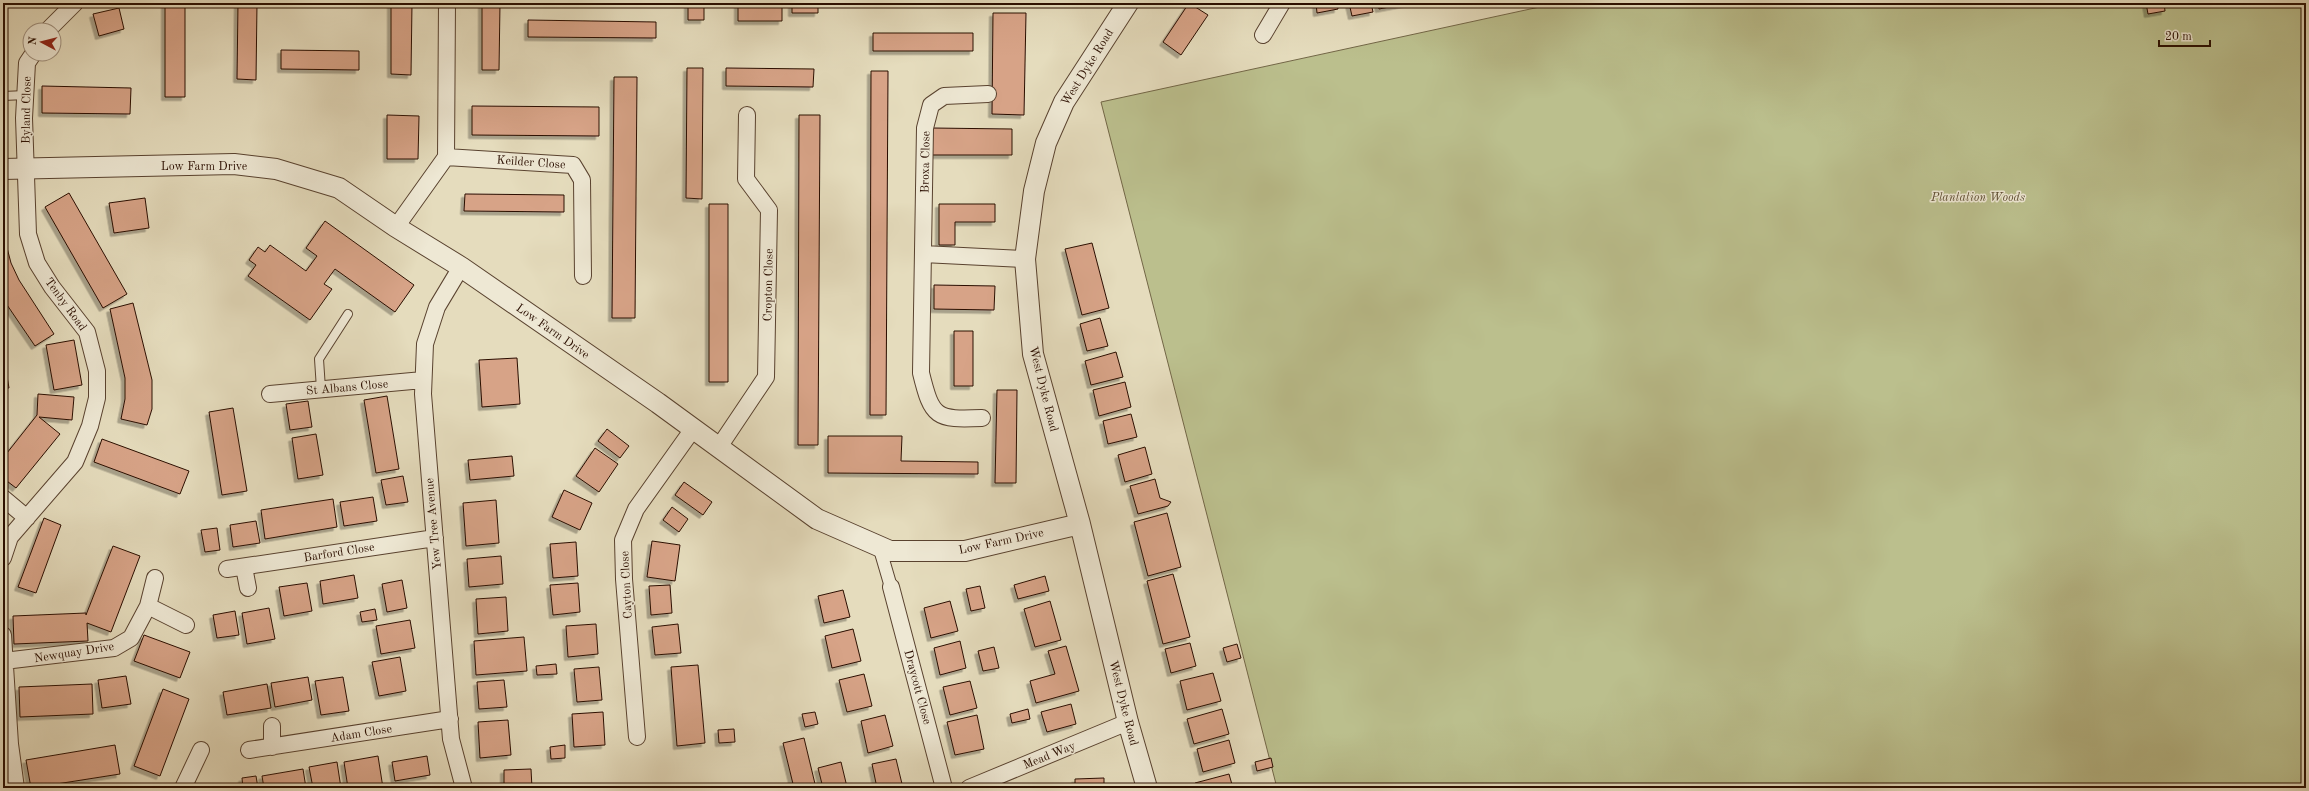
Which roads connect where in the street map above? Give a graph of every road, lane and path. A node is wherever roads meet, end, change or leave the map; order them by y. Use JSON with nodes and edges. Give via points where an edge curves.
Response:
{"nodes":[{"id":1,"x":75,"y":3,"type":"edge"},
{"id":2,"x":447,"y":3,"type":"edge"},
{"id":3,"x":1128,"y":3,"type":"edge"},
{"id":4,"x":1282,"y":3,"type":"edge"},
{"id":5,"x":56,"y":22,"type":"edge"},
{"id":6,"x":1263,"y":35,"type":"dead end"},
{"id":7,"x":28,"y":62,"type":"edge"},
{"id":8,"x":988,"y":94,"type":"dead end"},
{"id":9,"x":26,"y":95,"type":"junction"},
{"id":10,"x":3,"y":96,"type":"edge"},
{"id":11,"x":747,"y":115,"type":"dead end"},
{"id":12,"x":446,"y":157,"type":"junction"},
{"id":13,"x":26,"y":168,"type":"junction"},
{"id":14,"x":3,"y":169,"type":"edge"},
{"id":15,"x":396,"y":227,"type":"junction"},
{"id":16,"x":923,"y":254,"type":"junction"},
{"id":17,"x":1025,"y":259,"type":"junction"},
{"id":18,"x":461,"y":267,"type":"junction"},
{"id":19,"x":583,"y":276,"type":"dead end"},
{"id":20,"x":348,"y":314,"type":"dead end"},
{"id":21,"x":423,"y":380,"type":"junction"},
{"id":22,"x":321,"y":389,"type":"junction"},
{"id":23,"x":270,"y":394,"type":"dead end"},
{"id":24,"x":982,"y":418,"type":"dead end"},
{"id":25,"x":693,"y":429,"type":"junction"},
{"id":26,"x":719,"y":447,"type":"junction"},
{"id":27,"x":3,"y":498,"type":"edge"},
{"id":28,"x":27,"y":518,"type":"junction"},
{"id":29,"x":1080,"y":524,"type":"junction"},
{"id":30,"x":435,"y":538,"type":"junction"},
{"id":31,"x":879,"y":546,"type":"junction"},
{"id":32,"x":3,"y":558,"type":"edge"},
{"id":33,"x":244,"y":567,"type":"junction"},
{"id":34,"x":227,"y":569,"type":"dead end"},
{"id":35,"x":155,"y":578,"type":"dead end"},
{"id":36,"x":891,"y":587,"type":"joint"},
{"id":37,"x":248,"y":588,"type":"dead end"},
{"id":38,"x":148,"y":606,"type":"junction"},
{"id":39,"x":186,"y":625,"type":"dead end"},
{"id":40,"x":3,"y":634,"type":"edge"},
{"id":41,"x":4,"y":661,"type":"junction"},
{"id":42,"x":450,"y":720,"type":"junction"},
{"id":43,"x":1128,"y":722,"type":"junction"},
{"id":44,"x":272,"y":726,"type":"dead end"},
{"id":45,"x":637,"y":737,"type":"dead end"},
{"id":46,"x":6,"y":744,"type":"edge"},
{"id":47,"x":272,"y":747,"type":"junction"},
{"id":48,"x":201,"y":750,"type":"dead end"},
{"id":49,"x":249,"y":750,"type":"dead end"},
{"id":50,"x":16,"y":788,"type":"edge"},
{"id":51,"x":183,"y":788,"type":"edge"},
{"id":52,"x":464,"y":788,"type":"edge"},
{"id":53,"x":944,"y":788,"type":"edge"},
{"id":54,"x":969,"y":788,"type":"edge"},
{"id":55,"x":1147,"y":788,"type":"edge"}],
"edges":[{"from":1,"to":5,"type":"street"},
{"from":2,"to":12,"type":"street"},
{"from":3,"to":17,"type":"street","name":"West Dyke Road","via":[[1064,102],[1046,143],[1034,191]]},
{"from":4,"to":6,"type":"street"},
{"from":7,"to":9,"type":"street","name":"Byland Close"},
{"from":8,"to":16,"type":"street","name":"Broxa Close","via":[[944,96],[931,105],[925,128]]},
{"from":9,"to":10,"type":"lane"},
{"from":9,"to":13,"type":"street","name":"Byland Close"},
{"from":11,"to":26,"type":"street","name":"Cropton Close","via":[[746,179],[769,210],[766,377]]},
{"from":12,"to":15,"type":"street"},
{"from":12,"to":19,"type":"street","name":"Keilder Close","via":[[573,165],[582,180]]},
{"from":13,"to":14,"type":"street","name":"Low Farm Drive"},
{"from":13,"to":15,"type":"street","name":"Low Farm Drive","via":[[234,164],[276,169],[339,188]]},
{"from":13,"to":28,"type":"street","name":"Tenby Road","via":[[28,234],[37,263],[87,332],[97,371],[97,398],[90,426],[75,462]]},
{"from":15,"to":18,"type":"street","name":"Low Farm Drive"},
{"from":16,"to":17,"type":"street"},
{"from":16,"to":24,"type":"street","name":"Broxa Close","via":[[921,373],[928,402],[942,417]]},
{"from":17,"to":29,"type":"street","name":"West Dyke Road","via":[[1033,354]]},
{"from":18,"to":21,"type":"street","name":"Yew Tree Avenue","via":[[437,306],[425,344]]},
{"from":18,"to":25,"type":"street","name":"Low Farm Drive"},
{"from":20,"to":22,"type":"lane","via":[[319,359]]},
{"from":21,"to":22,"type":"street","name":"St Albans Close"},
{"from":21,"to":30,"type":"street","name":"Yew Tree Avenue","via":[[422,394]]},
{"from":22,"to":23,"type":"street","name":"St Albans Close"},
{"from":25,"to":26,"type":"street","name":"Low Farm Drive"},
{"from":25,"to":45,"type":"street","name":"Cayton Close","via":[[636,509],[623,540]]},
{"from":26,"to":31,"type":"street","name":"Low Farm Drive","via":[[817,519]]},
{"from":27,"to":28,"type":"street"},
{"from":28,"to":32,"type":"street","name":"Tenby Road","via":[[10,538]]},
{"from":29,"to":31,"type":"street","name":"Low Farm Drive","via":[[965,551],[890,551]]},
{"from":29,"to":43,"type":"street","name":"West Dyke Road"},
{"from":30,"to":33,"type":"street","name":"Barford Close"},
{"from":30,"to":42,"type":"street","name":"Yew Tree Avenue"},
{"from":31,"to":36,"type":"street"},
{"from":33,"to":34,"type":"street","name":"Barford Close"},
{"from":33,"to":37,"type":"street"},
{"from":35,"to":38,"type":"street","name":"Newquay Drive"},
{"from":36,"to":53,"type":"street","name":"Draycott Close"},
{"from":38,"to":39,"type":"street"},
{"from":38,"to":41,"type":"street","name":"Newquay Drive","via":[[131,638],[114,648]]},
{"from":40,"to":41,"type":"street"},
{"from":41,"to":46,"type":"street"},
{"from":42,"to":47,"type":"street","name":"Adam Close"},
{"from":42,"to":52,"type":"street","name":"Yew Tree Avenue","via":[[451,739]]},
{"from":43,"to":54,"type":"street","name":"Mead Way"},
{"from":43,"to":55,"type":"street","name":"West Dyke Road"},
{"from":44,"to":47,"type":"street"},
{"from":46,"to":50,"type":"street"},
{"from":47,"to":49,"type":"street","name":"Adam Close"},
{"from":48,"to":51,"type":"street"}]}
